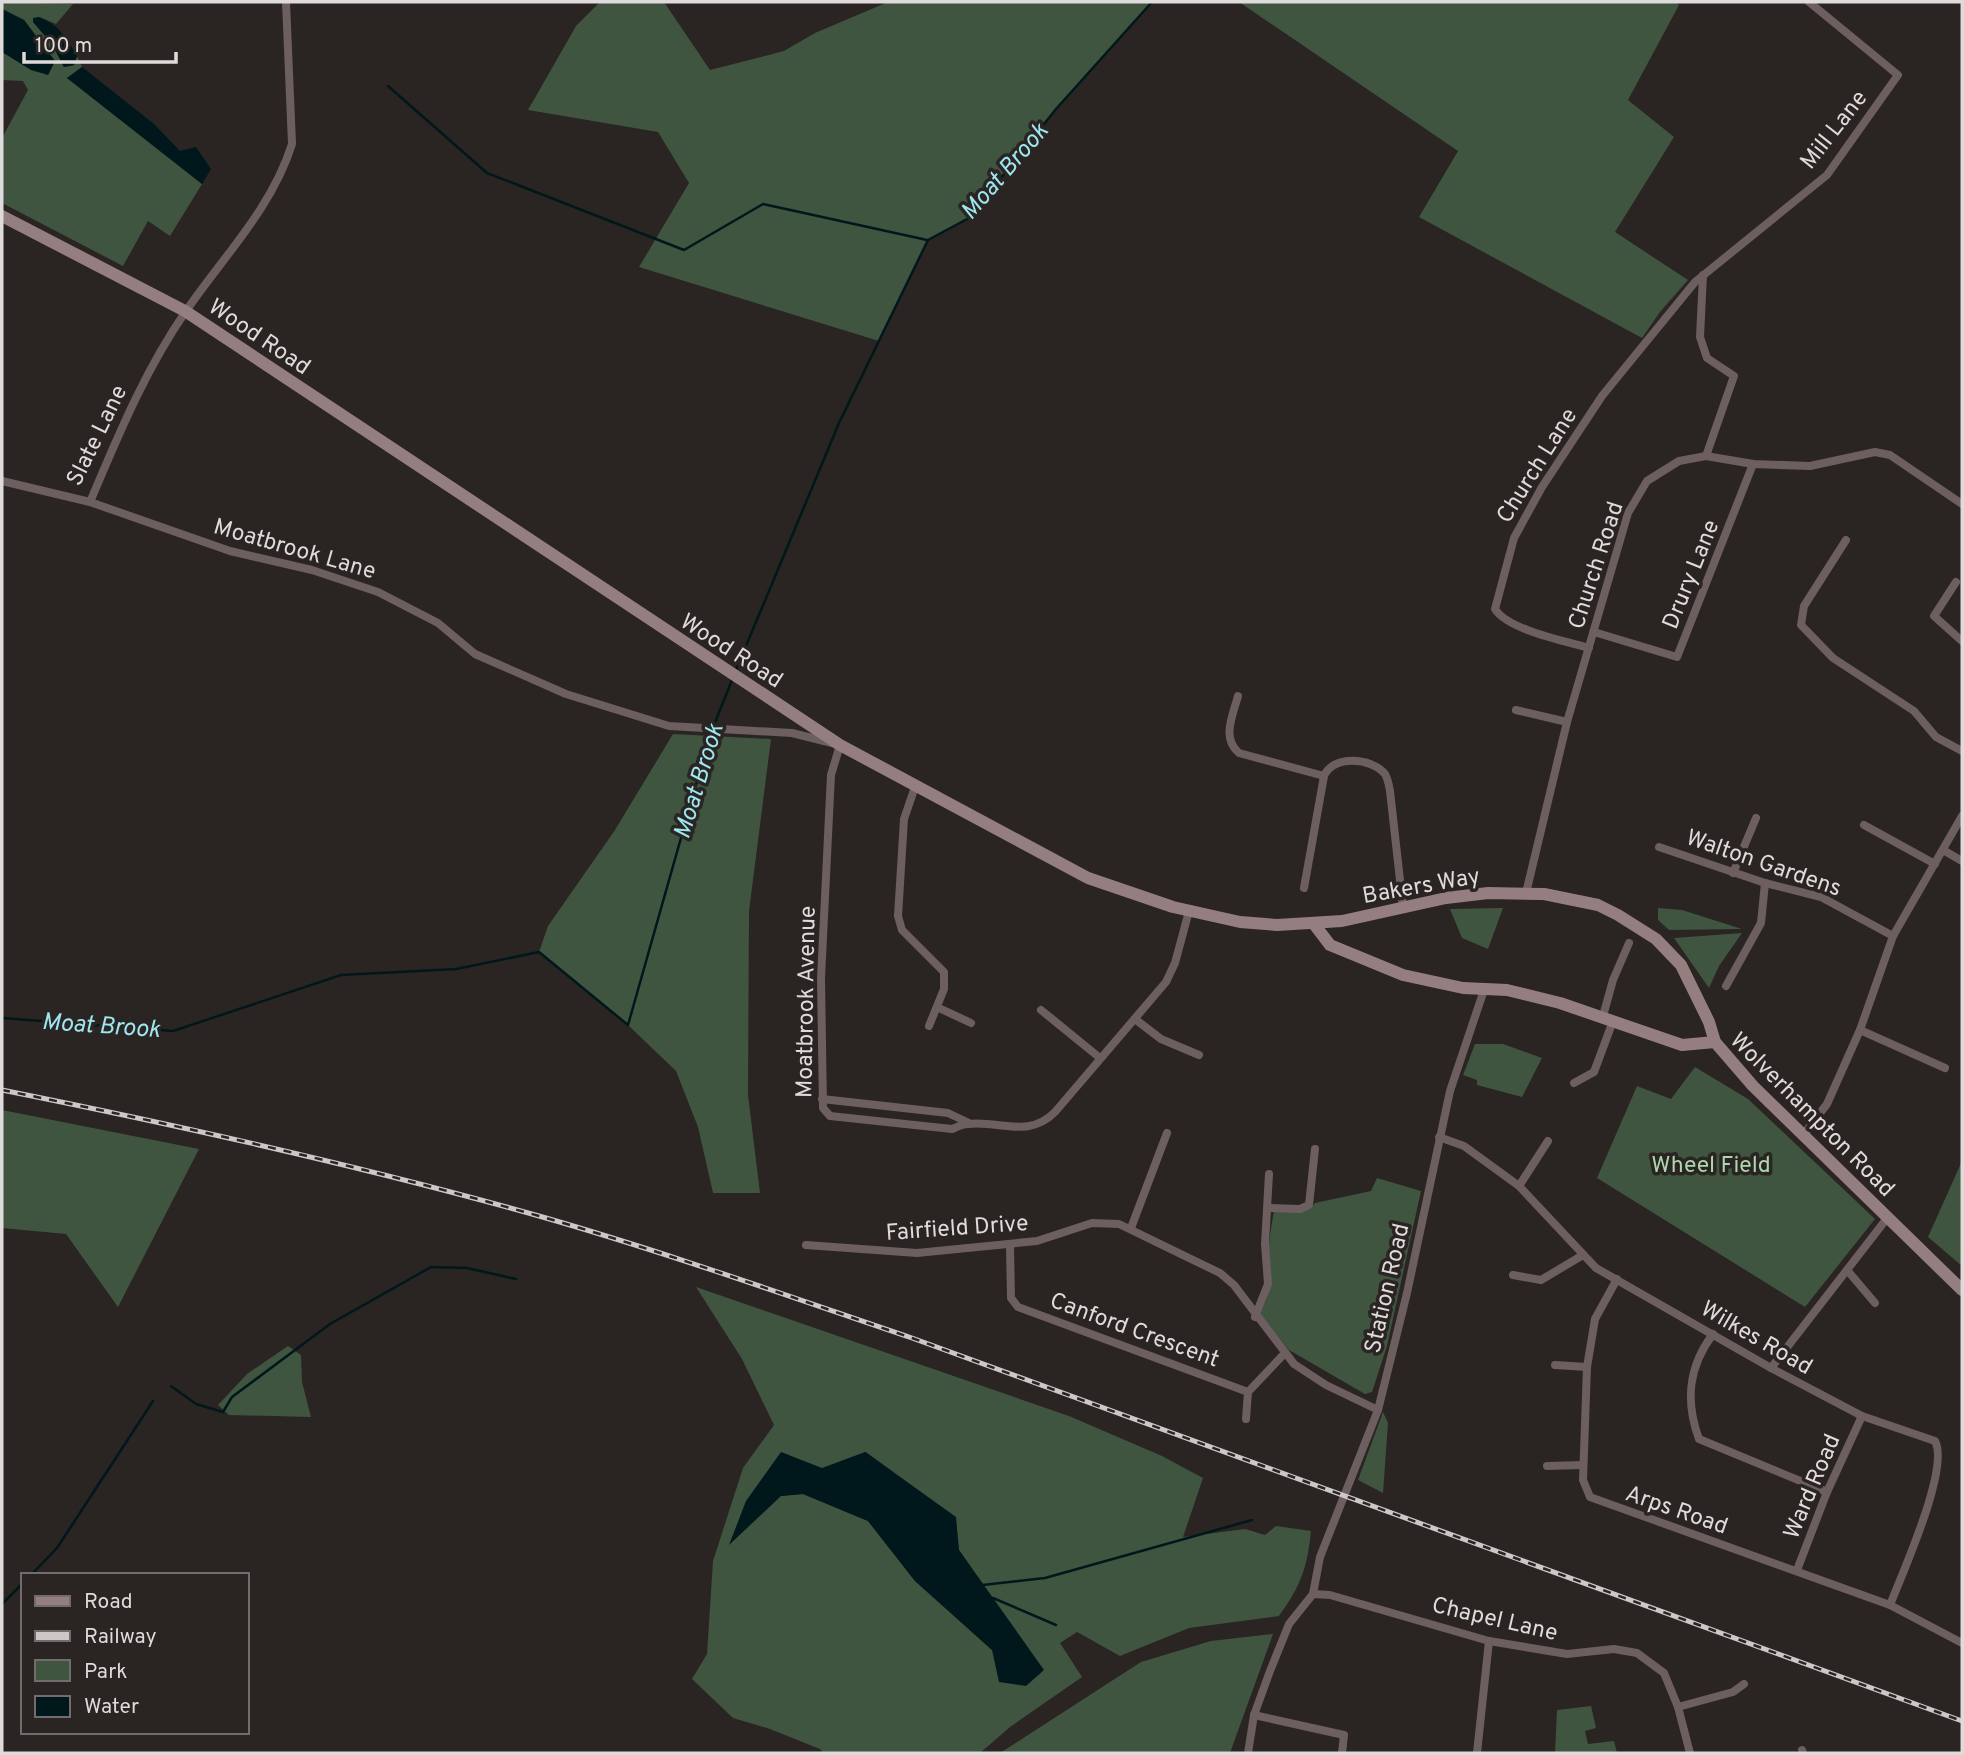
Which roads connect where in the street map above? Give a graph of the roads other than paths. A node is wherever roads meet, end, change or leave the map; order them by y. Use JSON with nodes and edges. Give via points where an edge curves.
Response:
{"nodes":[{"id":1,"x":286,"y":2,"type":"edge"},
{"id":2,"x":1809,"y":2,"type":"edge"},
{"id":3,"x":2,"y":216,"type":"edge"},
{"id":4,"x":1703,"y":275,"type":"junction"},
{"id":5,"x":185,"y":312,"type":"junction"},
{"id":6,"x":1706,"y":456,"type":"junction"},
{"id":7,"x":1753,"y":464,"type":"junction"},
{"id":8,"x":2,"y":481,"type":"edge"},
{"id":9,"x":90,"y":502,"type":"junction"},
{"id":10,"x":1962,"y":504,"type":"edge"},
{"id":11,"x":1846,"y":540,"type":"dead end"},
{"id":12,"x":1956,"y":582,"type":"dead end"},
{"id":13,"x":1594,"y":632,"type":"junction"},
{"id":14,"x":1962,"y":641,"type":"edge"},
{"id":15,"x":1589,"y":648,"type":"junction"},
{"id":16,"x":1238,"y":696,"type":"dead end"},
{"id":17,"x":1516,"y":710,"type":"dead end"},
{"id":18,"x":1567,"y":722,"type":"junction"},
{"id":19,"x":840,"y":746,"type":"junction"},
{"id":20,"x":1962,"y":751,"type":"edge"},
{"id":21,"x":1324,"y":776,"type":"junction"},
{"id":22,"x":916,"y":785,"type":"junction"},
{"id":23,"x":1962,"y":816,"type":"edge"},
{"id":24,"x":1756,"y":818,"type":"dead end"},
{"id":25,"x":1864,"y":825,"type":"dead end"},
{"id":26,"x":1659,"y":847,"type":"dead end"},
{"id":27,"x":1943,"y":850,"type":"junction"},
{"id":28,"x":1962,"y":861,"type":"edge"},
{"id":29,"x":1934,"y":864,"type":"junction"},
{"id":30,"x":1733,"y":873,"type":"junction"},
{"id":31,"x":1765,"y":883,"type":"junction"},
{"id":32,"x":1304,"y":888,"type":"dead end"},
{"id":33,"x":1527,"y":892,"type":"junction"},
{"id":34,"x":1403,"y":907,"type":"junction"},
{"id":35,"x":1189,"y":911,"type":"junction"},
{"id":36,"x":1314,"y":924,"type":"junction"},
{"id":37,"x":1893,"y":936,"type":"junction"},
{"id":38,"x":1629,"y":943,"type":"dead end"},
{"id":39,"x":1726,"y":986,"type":"dead end"},
{"id":40,"x":1487,"y":988,"type":"junction"},
{"id":41,"x":939,"y":1008,"type":"junction"},
{"id":42,"x":1041,"y":1010,"type":"dead end"},
{"id":43,"x":1608,"y":1018,"type":"junction"},
{"id":44,"x":1135,"y":1019,"type":"junction"},
{"id":45,"x":971,"y":1023,"type":"dead end"},
{"id":46,"x":929,"y":1026,"type":"dead end"},
{"id":47,"x":1860,"y":1030,"type":"junction"},
{"id":48,"x":1715,"y":1042,"type":"junction"},
{"id":49,"x":1199,"y":1055,"type":"dead end"},
{"id":50,"x":1100,"y":1058,"type":"junction"},
{"id":51,"x":1945,"y":1068,"type":"dead end"},
{"id":52,"x":1574,"y":1083,"type":"dead end"},
{"id":53,"x":822,"y":1099,"type":"junction"},
{"id":54,"x":969,"y":1123,"type":"junction"},
{"id":55,"x":1167,"y":1133,"type":"dead end"},
{"id":56,"x":1804,"y":1134,"type":"junction"},
{"id":57,"x":1439,"y":1137,"type":"junction"},
{"id":58,"x":1548,"y":1141,"type":"dead end"},
{"id":59,"x":1315,"y":1149,"type":"dead end"},
{"id":60,"x":1269,"y":1174,"type":"dead end"},
{"id":61,"x":1519,"y":1186,"type":"junction"},
{"id":62,"x":1268,"y":1208,"type":"junction"},
{"id":63,"x":1888,"y":1217,"type":"junction"},
{"id":64,"x":1131,"y":1228,"type":"junction"},
{"id":65,"x":806,"y":1245,"type":"dead end"},
{"id":66,"x":1010,"y":1245,"type":"junction"},
{"id":67,"x":1583,"y":1255,"type":"junction"},
{"id":68,"x":1847,"y":1270,"type":"junction"},
{"id":69,"x":1513,"y":1275,"type":"dead end"},
{"id":70,"x":1617,"y":1279,"type":"junction"},
{"id":71,"x":1962,"y":1290,"type":"edge"},
{"id":72,"x":1875,"y":1303,"type":"dead end"},
{"id":73,"x":1255,"y":1317,"type":"junction"},
{"id":74,"x":1713,"y":1334,"type":"junction"},
{"id":75,"x":1285,"y":1353,"type":"junction"},
{"id":76,"x":1555,"y":1365,"type":"dead end"},
{"id":77,"x":1587,"y":1367,"type":"junction"},
{"id":78,"x":1771,"y":1368,"type":"junction"},
{"id":79,"x":1248,"y":1392,"type":"junction"},
{"id":80,"x":1378,"y":1410,"type":"junction"},
{"id":81,"x":1862,"y":1416,"type":"junction"},
{"id":82,"x":1246,"y":1419,"type":"dead end"},
{"id":83,"x":1583,"y":1465,"type":"junction"},
{"id":84,"x":1547,"y":1466,"type":"dead end"},
{"id":85,"x":1827,"y":1492,"type":"junction"},
{"id":86,"x":1797,"y":1570,"type":"junction"},
{"id":87,"x":1313,"y":1594,"type":"junction"},
{"id":88,"x":1890,"y":1605,"type":"junction"},
{"id":89,"x":1489,"y":1641,"type":"junction"},
{"id":90,"x":1962,"y":1643,"type":"edge"},
{"id":91,"x":1744,"y":1684,"type":"dead end"},
{"id":92,"x":1678,"y":1707,"type":"junction"},
{"id":93,"x":1254,"y":1715,"type":"junction"},
{"id":94,"x":1248,"y":1753,"type":"edge"},
{"id":95,"x":1342,"y":1753,"type":"edge"},
{"id":96,"x":1477,"y":1753,"type":"edge"},
{"id":97,"x":1690,"y":1753,"type":"edge"}],
"edges":[{"from":1,"to":5,"type":"street","name":"Slate Lane","via":[[292,144],[285,166],[256,215]]},
{"from":2,"to":4,"type":"street","name":"Mill Lane","via":[[1898,75],[1827,175]]},
{"from":3,"to":5,"type":"street","name":"Wood Road"},
{"from":4,"to":6,"type":"street","via":[[1700,337],[1707,358],[1734,376]]},
{"from":4,"to":15,"type":"street","name":"Church Lane","via":[[1602,396],[1514,538],[1495,609],[1498,615],[1534,632]]},
{"from":5,"to":9,"type":"street","name":"Slate Lane","via":[[134,398]]},
{"from":5,"to":19,"type":"street","name":"Wood Road"},
{"from":6,"to":7,"type":"street","name":"Church Road"},
{"from":6,"to":13,"type":"street","name":"Church Road","via":[[1679,461],[1647,481],[1628,513]]},
{"from":7,"to":10,"type":"street","name":"Church Road","via":[[1810,466],[1875,452],[1890,455]]},
{"from":7,"to":13,"type":"street","name":"Drury Lane","via":[[1677,657]]},
{"from":8,"to":9,"type":"street","name":"Slate Lane"},
{"from":9,"to":19,"type":"street","name":"Moatbrook Lane","via":[[230,551],[312,570],[388,596],[438,623],[475,654],[566,694],[669,726],[792,733]]},
{"from":11,"to":20,"type":"street","via":[[1804,606],[1801,625],[1833,658],[1914,711],[1936,737]]},
{"from":12,"to":14,"type":"street","via":[[1934,616]]},
{"from":13,"to":15,"type":"street","name":"Church Road"},
{"from":15,"to":18,"type":"street","name":"Church Road"},
{"from":16,"to":21,"type":"street","via":[[1229,728],[1232,748]]},
{"from":17,"to":18,"type":"street"},
{"from":18,"to":33,"type":"street","name":"Church Road"},
{"from":19,"to":22,"type":"street","name":"Wood Road"},
{"from":19,"to":53,"type":"street","name":"Moatbrook Avenue","via":[[831,775],[829,811],[821,978]]},
{"from":21,"to":32,"type":"street"},
{"from":21,"to":34,"type":"street","via":[[1344,760],[1385,774]]},
{"from":22,"to":35,"type":"street","name":"Wood Road","via":[[1088,878]]},
{"from":22,"to":41,"type":"street","via":[[904,819],[898,916],[902,930],[944,972]]},
{"from":23,"to":27,"type":"street"},
{"from":24,"to":30,"type":"street"},
{"from":25,"to":29,"type":"street"},
{"from":26,"to":30,"type":"street","name":"Walton Gardens"},
{"from":27,"to":28,"type":"street"},
{"from":27,"to":29,"type":"street"},
{"from":29,"to":37,"type":"street"},
{"from":30,"to":31,"type":"street","name":"Walton Gardens"},
{"from":31,"to":37,"type":"street","name":"Walton Gardens","via":[[1821,897]]},
{"from":31,"to":39,"type":"street","via":[[1761,923]]},
{"from":33,"to":34,"type":"street","name":"Bakers Way","via":[[1468,894]]},
{"from":33,"to":48,"type":"street","name":"Bakers Way","via":[[1598,905],[1656,939],[1681,965]]},
{"from":34,"to":36,"type":"street","name":"Bakers Way"},
{"from":35,"to":36,"type":"street","name":"Wood Road","via":[[1260,924]]},
{"from":35,"to":44,"type":"street","name":"Moatbrook Avenue","via":[[1170,974]]},
{"from":36,"to":40,"type":"street","via":[[1330,945],[1403,975],[1463,988]]},
{"from":37,"to":47,"type":"street"},
{"from":38,"to":43,"type":"street","via":[[1613,979]]},
{"from":40,"to":43,"type":"street","name":"Wolverhampton Road","via":[[1518,992]]},
{"from":40,"to":57,"type":"street","name":"Station Road","via":[[1450,1091]]},
{"from":41,"to":45,"type":"street"},
{"from":41,"to":46,"type":"street"},
{"from":42,"to":50,"type":"street"},
{"from":43,"to":48,"type":"street","name":"Wolverhampton Road","via":[[1682,1045]]},
{"from":43,"to":52,"type":"street","via":[[1594,1072]]},
{"from":44,"to":49,"type":"street","via":[[1161,1039]]},
{"from":44,"to":50,"type":"street","name":"Moatbrook Avenue"},
{"from":47,"to":51,"type":"street"},
{"from":47,"to":56,"type":"street","via":[[1827,1104]]},
{"from":48,"to":56,"type":"street","name":"Wolverhampton Road"},
{"from":50,"to":54,"type":"street","name":"Moatbrook Avenue","via":[[1040,1124],[1022,1128]]},
{"from":53,"to":54,"type":"street","via":[[948,1113]]},
{"from":53,"to":54,"type":"street","name":"Moatbrook Avenue","via":[[824,1112],[830,1116],[952,1129]]},
{"from":55,"to":64,"type":"street"},
{"from":56,"to":63,"type":"street","name":"Wolverhampton Road"},
{"from":57,"to":61,"type":"street","name":"Wilkes Road","via":[[1464,1146]]},
{"from":57,"to":80,"type":"street","name":"Station Road"},
{"from":58,"to":61,"type":"street"},
{"from":59,"to":62,"type":"street","via":[[1309,1205]]},
{"from":60,"to":62,"type":"street"},
{"from":61,"to":67,"type":"street","name":"Wilkes Road"},
{"from":62,"to":73,"type":"street","via":[[1268,1284]]},
{"from":63,"to":68,"type":"street"},
{"from":63,"to":71,"type":"street","name":"Wolverhampton Road"},
{"from":64,"to":66,"type":"street","name":"Fairfield Drive","via":[[1092,1223]]},
{"from":64,"to":73,"type":"street","name":"Fairfield Drive","via":[[1220,1273]]},
{"from":65,"to":66,"type":"street","name":"Fairfield Drive","via":[[917,1253]]},
{"from":66,"to":79,"type":"street","name":"Canford Crescent","via":[[1011,1298],[1018,1307]]},
{"from":67,"to":69,"type":"street","via":[[1542,1280]]},
{"from":67,"to":70,"type":"street","name":"Wilkes Road"},
{"from":68,"to":72,"type":"street"},
{"from":68,"to":78,"type":"street"},
{"from":70,"to":74,"type":"street","name":"Wilkes Road"},
{"from":70,"to":77,"type":"street","name":"Arps Road","via":[[1595,1319]]},
{"from":73,"to":75,"type":"street","name":"Fairfield Drive"},
{"from":74,"to":78,"type":"street","name":"Wilkes Road"},
{"from":74,"to":85,"type":"street","via":[[1699,1353],[1688,1390],[1699,1439]]},
{"from":75,"to":79,"type":"street"},
{"from":75,"to":80,"type":"street","name":"Fairfield Drive","via":[[1311,1376]]},
{"from":76,"to":77,"type":"street"},
{"from":77,"to":83,"type":"street","name":"Arps Road"},
{"from":78,"to":81,"type":"street","name":"Wilkes Road"},
{"from":79,"to":82,"type":"street"},
{"from":80,"to":87,"type":"street","name":"Station Road","via":[[1320,1557]]},
{"from":81,"to":85,"type":"street","name":"Ward Road"},
{"from":81,"to":88,"type":"street","name":"Wilkes Road","via":[[1931,1438],[1940,1451],[1927,1508]]},
{"from":83,"to":84,"type":"street"},
{"from":83,"to":86,"type":"street","name":"Arps Road","via":[[1583,1487],[1590,1497]]},
{"from":85,"to":86,"type":"street","name":"Ward Road"},
{"from":86,"to":88,"type":"street","name":"Arps Road"},
{"from":87,"to":89,"type":"street","name":"Chapel Lane"},
{"from":87,"to":93,"type":"street","via":[[1289,1624]]},
{"from":88,"to":90,"type":"street","name":"Arps Road"},
{"from":89,"to":92,"type":"street","name":"Chapel Lane","via":[[1567,1654],[1614,1649],[1637,1653],[1664,1673]]},
{"from":89,"to":96,"type":"street"},
{"from":91,"to":92,"type":"street","via":[[1733,1692]]},
{"from":92,"to":97,"type":"street","name":"Chapel Lane"},
{"from":93,"to":94,"type":"street"},
{"from":93,"to":95,"type":"street","via":[[1344,1735]]}]}
